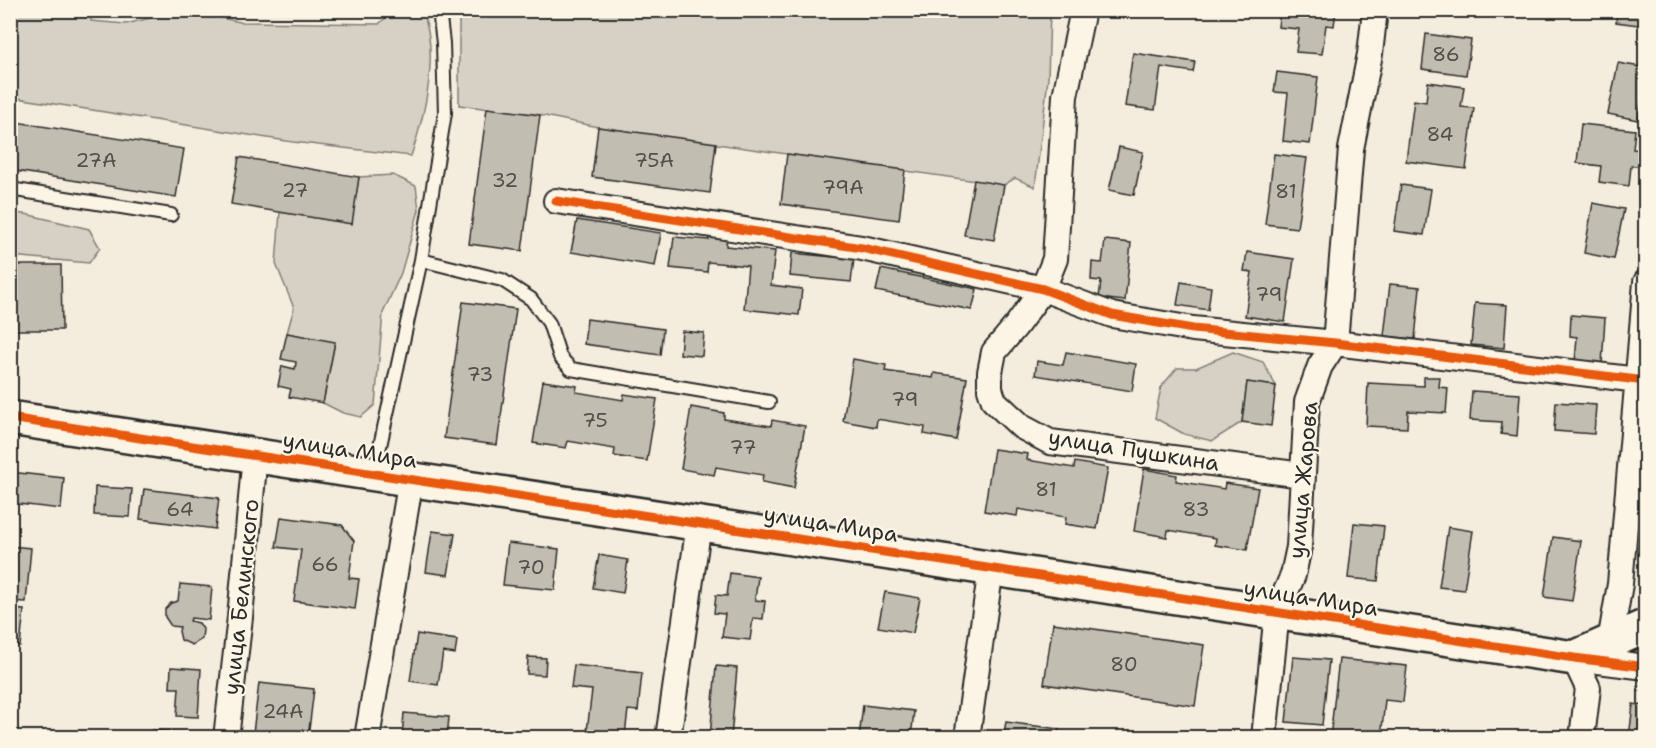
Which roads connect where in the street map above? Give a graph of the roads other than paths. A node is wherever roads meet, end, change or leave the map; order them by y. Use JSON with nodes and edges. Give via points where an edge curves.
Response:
{"nodes":[{"id":1,"x":439,"y":10,"type":"edge"},
{"id":2,"x":1083,"y":10,"type":"edge"},
{"id":3,"x":1375,"y":10,"type":"edge"},
{"id":4,"x":10,"y":189,"type":"edge"},
{"id":5,"x":556,"y":201,"type":"dead end"},
{"id":6,"x":171,"y":215,"type":"dead end"},
{"id":7,"x":422,"y":260,"type":"junction"},
{"id":8,"x":1646,"y":282,"type":"edge"},
{"id":9,"x":1043,"y":289,"type":"junction"},
{"id":10,"x":1335,"y":343,"type":"junction"},
{"id":11,"x":1641,"y":380,"type":"edge"},
{"id":12,"x":769,"y":402,"type":"dead end"},
{"id":13,"x":10,"y":418,"type":"edge"},
{"id":14,"x":255,"y":455,"type":"junction"},
{"id":15,"x":374,"y":474,"type":"junction"},
{"id":16,"x":1303,"y":474,"type":"junction"},
{"id":17,"x":411,"y":479,"type":"junction"},
{"id":18,"x":699,"y":524,"type":"junction"},
{"id":19,"x":991,"y":568,"type":"junction"},
{"id":20,"x":1277,"y":612,"type":"junction"},
{"id":21,"x":1646,"y":626,"type":"edge"},
{"id":22,"x":1610,"y":642,"type":"junction"},
{"id":23,"x":1574,"y":658,"type":"junction"},
{"id":24,"x":1646,"y":667,"type":"edge"},
{"id":25,"x":226,"y":738,"type":"edge"},
{"id":26,"x":367,"y":738,"type":"edge"},
{"id":27,"x":668,"y":738,"type":"edge"},
{"id":28,"x":967,"y":738,"type":"edge"},
{"id":29,"x":1264,"y":738,"type":"edge"},
{"id":30,"x":1582,"y":738,"type":"edge"}],
"edges":[{"from":1,"to":7,"type":"lane","via":[[444,43],[445,113]]},
{"from":2,"to":9,"type":"street","name":"улица Пушкина","via":[[1065,96],[1055,259]]},
{"from":3,"to":10,"type":"street","name":"улица Жарова","via":[[1351,148]]},
{"from":4,"to":6,"type":"lane"},
{"from":5,"to":9,"type":"street","via":[[862,248]]},
{"from":7,"to":12,"type":"lane","via":[[502,280],[531,299],[549,323],[560,357],[571,369]]},
{"from":7,"to":15,"type":"lane"},
{"from":8,"to":11,"type":"street"},
{"from":9,"to":10,"type":"street","via":[[1112,315],[1193,329]]},
{"from":9,"to":16,"type":"street","name":"улица Пушкина","via":[[994,352],[990,372],[994,401],[1022,427],[1050,442]]},
{"from":10,"to":11,"type":"street"},
{"from":10,"to":16,"type":"street","name":"улица Жарова","via":[[1320,366],[1307,402]]},
{"from":11,"to":22,"type":"street","via":[[1620,584]]},
{"from":13,"to":14,"type":"street","name":"улица Мира"},
{"from":14,"to":15,"type":"street","name":"улица Мира"},
{"from":14,"to":25,"type":"street","name":"улица Белинского"},
{"from":15,"to":17,"type":"street","name":"улица Мира"},
{"from":16,"to":20,"type":"street","name":"улица Жарова","via":[[1299,547],[1293,575]]},
{"from":17,"to":18,"type":"street","name":"улица Мира"},
{"from":17,"to":26,"type":"street"},
{"from":18,"to":19,"type":"street","name":"улица Мира"},
{"from":18,"to":27,"type":"street"},
{"from":19,"to":20,"type":"street","name":"улица Мира"},
{"from":19,"to":28,"type":"street"},
{"from":20,"to":23,"type":"street","name":"улица Мира"},
{"from":20,"to":29,"type":"street","name":"улица Жарова"},
{"from":21,"to":22,"type":"street"},
{"from":22,"to":23,"type":"street"},
{"from":23,"to":24,"type":"street","name":"улица Мира"},
{"from":23,"to":30,"type":"street","via":[[1588,688]]}]}
